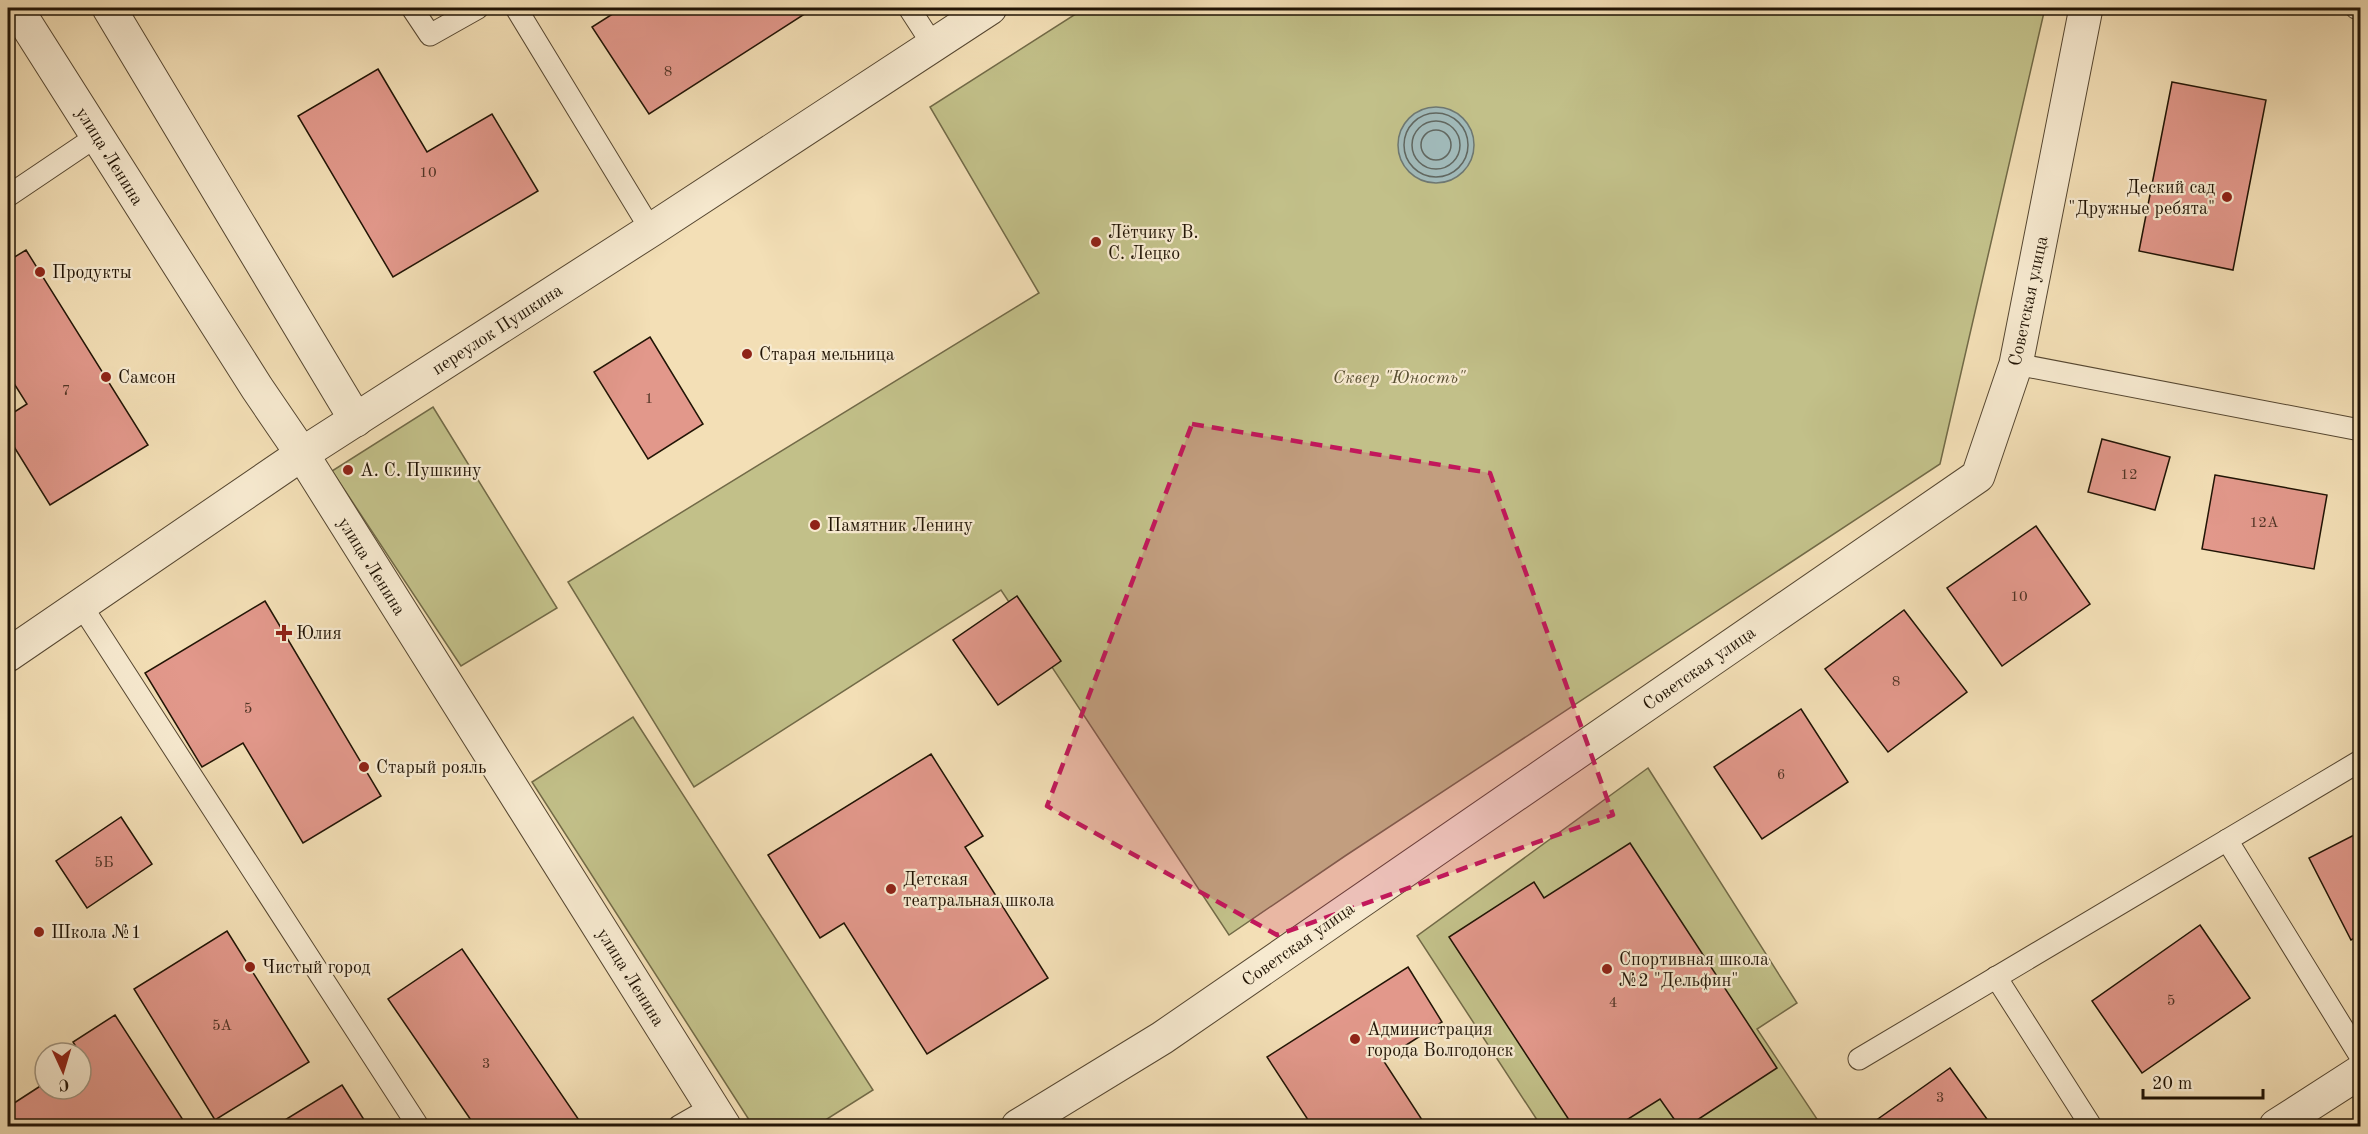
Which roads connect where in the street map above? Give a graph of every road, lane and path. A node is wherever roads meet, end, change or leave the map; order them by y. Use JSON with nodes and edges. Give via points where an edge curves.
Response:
{"nodes":[{"id":1,"x":16,"y":8,"type":"edge"},
{"id":2,"x":109,"y":8,"type":"edge"},
{"id":3,"x":412,"y":8,"type":"edge"},
{"id":4,"x":478,"y":8,"type":"edge"},
{"id":5,"x":516,"y":8,"type":"edge"},
{"id":6,"x":909,"y":8,"type":"edge"},
{"id":7,"x":990,"y":8,"type":"edge"},
{"id":8,"x":2086,"y":8,"type":"edge"},
{"id":9,"x":2356,"y":8,"type":"edge"},
{"id":10,"x":2361,"y":9,"type":"edge"},
{"id":11,"x":933,"y":45,"type":"junction"},
{"id":12,"x":97,"y":136,"type":"junction"},
{"id":13,"x":8,"y":196,"type":"edge"},
{"id":14,"x":651,"y":230,"type":"junction"},
{"id":15,"x":2016,"y":364,"type":"junction"},
{"id":16,"x":356,"y":420,"type":"junction"},
{"id":17,"x":2361,"y":430,"type":"edge"},
{"id":18,"x":302,"y":454,"type":"junction"},
{"id":19,"x":81,"y":606,"type":"junction"},
{"id":20,"x":8,"y":655,"type":"edge"},
{"id":21,"x":2361,"y":761,"type":"edge"},
{"id":22,"x":2227,"y":840,"type":"junction"},
{"id":23,"x":1996,"y":978,"type":"junction"},
{"id":24,"x":2361,"y":1056,"type":"edge"},
{"id":25,"x":1859,"y":1059,"type":"dead end"},
{"id":26,"x":2361,"y":1072,"type":"edge"},
{"id":27,"x":718,"y":1117,"type":"edge"},
{"id":28,"x":418,"y":1126,"type":"edge"},
{"id":29,"x":679,"y":1126,"type":"edge"},
{"id":30,"x":1018,"y":1126,"type":"edge"},
{"id":31,"x":2091,"y":1126,"type":"edge"},
{"id":32,"x":2276,"y":1126,"type":"edge"}],
"edges":[{"from":1,"to":12,"type":"street","name":"улица Ленина"},
{"from":2,"to":16,"type":"street"},
{"from":3,"to":4,"type":"lane","via":[[430,34]]},
{"from":5,"to":14,"type":"lane"},
{"from":6,"to":11,"type":"lane"},
{"from":7,"to":11,"type":"street","name":"переулок Пушкина"},
{"from":8,"to":15,"type":"street","name":"Советская улица"},
{"from":9,"to":10,"type":"lane"},
{"from":11,"to":14,"type":"street","name":"переулок Пушкина"},
{"from":12,"to":13,"type":"lane"},
{"from":12,"to":18,"type":"street","name":"улица Ленина"},
{"from":14,"to":16,"type":"street","name":"переулок Пушкина"},
{"from":15,"to":17,"type":"lane"},
{"from":15,"to":30,"type":"street","name":"Советская улица","via":[[1978,476],[1142,1051]]},
{"from":16,"to":18,"type":"street","name":"переулок Пушкина"},
{"from":18,"to":19,"type":"street","name":"переулок Пушкина"},
{"from":18,"to":27,"type":"street","name":"улица Ленина"},
{"from":19,"to":20,"type":"street","name":"переулок Пушкина"},
{"from":19,"to":28,"type":"lane"},
{"from":21,"to":22,"type":"lane"},
{"from":22,"to":23,"type":"lane"},
{"from":22,"to":24,"type":"lane"},
{"from":23,"to":25,"type":"lane"},
{"from":23,"to":31,"type":"lane"},
{"from":26,"to":32,"type":"street"},
{"from":27,"to":29,"type":"lane"}]}
